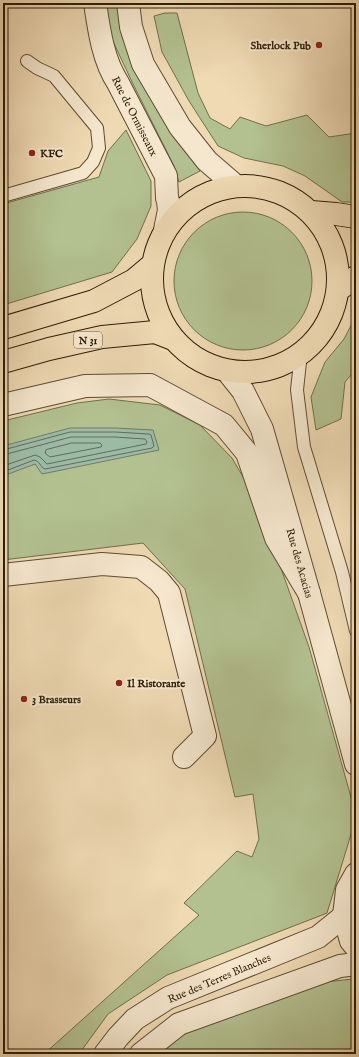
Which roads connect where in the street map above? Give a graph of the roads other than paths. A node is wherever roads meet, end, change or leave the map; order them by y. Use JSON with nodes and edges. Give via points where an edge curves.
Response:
{"nodes":[{"id":1,"x":95,"y":3,"type":"edge"},
{"id":2,"x":128,"y":3,"type":"edge"},
{"id":3,"x":28,"y":62,"type":"dead end"},
{"id":4,"x":236,"y":186,"type":"junction"},
{"id":5,"x":3,"y":196,"type":"edge"},
{"id":6,"x":311,"y":212,"type":"junction"},
{"id":7,"x":356,"y":217,"type":"edge"},
{"id":8,"x":165,"y":230,"type":"junction"},
{"id":9,"x":152,"y":265,"type":"junction"},
{"id":10,"x":356,"y":277,"type":"edge"},
{"id":11,"x":338,"y":290,"type":"junction"},
{"id":12,"x":3,"y":328,"type":"edge"},
{"id":13,"x":173,"y":339,"type":"junction"},
{"id":14,"x":301,"y":353,"type":"junction"},
{"id":15,"x":3,"y":362,"type":"edge"},
{"id":16,"x":227,"y":371,"type":"junction"},
{"id":17,"x":3,"y":405,"type":"edge"},
{"id":18,"x":3,"y":574,"type":"edge"},
{"id":19,"x":309,"y":593,"type":"junction"},
{"id":20,"x":356,"y":631,"type":"edge"},
{"id":21,"x":184,"y":757,"type":"dead end"},
{"id":22,"x":356,"y":764,"type":"edge"},
{"id":23,"x":356,"y":874,"type":"edge"},
{"id":24,"x":344,"y":916,"type":"junction"},
{"id":25,"x":356,"y":947,"type":"edge"},
{"id":26,"x":356,"y":964,"type":"edge"},
{"id":27,"x":105,"y":1054,"type":"edge"},
{"id":28,"x":141,"y":1054,"type":"edge"}],
"edges":[{"from":1,"to":8,"type":"street","name":"Rue de Ormisseaux","via":[[102,46],[114,77],[166,176],[169,210]]},
{"from":2,"to":4,"type":"street","via":[[131,27],[143,64],[180,126],[207,161]]},
{"from":3,"to":5,"type":"lane","via":[[54,76],[97,128],[99,148],[93,162],[82,173]]},
{"from":4,"to":6,"type":"main road","via":[[263,187],[288,196]]},
{"from":4,"to":8,"type":"main road","via":[[208,193],[184,208]]},
{"from":6,"to":7,"type":"main road"},
{"from":6,"to":11,"type":"main road","via":[[328,234],[337,262]]},
{"from":8,"to":9,"type":"main road"},
{"from":9,"to":12,"type":"main road","via":[[134,280],[94,301]]},
{"from":9,"to":13,"type":"main road","via":[[155,304],[162,322]]},
{"from":10,"to":11,"type":"main road"},
{"from":11,"to":14,"type":"main road","via":[[331,314],[319,336]]},
{"from":13,"to":15,"type":"main road","number":"N 31","via":[[155,332],[102,337]]},
{"from":13,"to":16,"type":"main road","via":[[198,360]]},
{"from":14,"to":16,"type":"main road","via":[[278,366],[253,372]]},
{"from":14,"to":20,"type":"lane","via":[[297,390],[304,447],[342,572]]},
{"from":16,"to":19,"type":"street","name":"Rue des Acacias","via":[[244,392],[262,428]]},
{"from":17,"to":19,"type":"street","via":[[85,386],[150,385],[224,425],[247,453],[276,538]]},
{"from":18,"to":21,"type":"street","via":[[102,564],[141,567],[159,581],[169,593],[205,736]]},
{"from":19,"to":22,"type":"street","name":"Rue des Acacias"},
{"from":23,"to":24,"type":"street","via":[[347,890]]},
{"from":24,"to":25,"type":"street","via":[[351,941]]},
{"from":24,"to":27,"type":"street","name":"Rue des Terres Blanches","via":[[318,937],[168,998],[135,1019]]},
{"from":26,"to":28,"type":"street","via":[[340,966],[179,1024]]}]}
